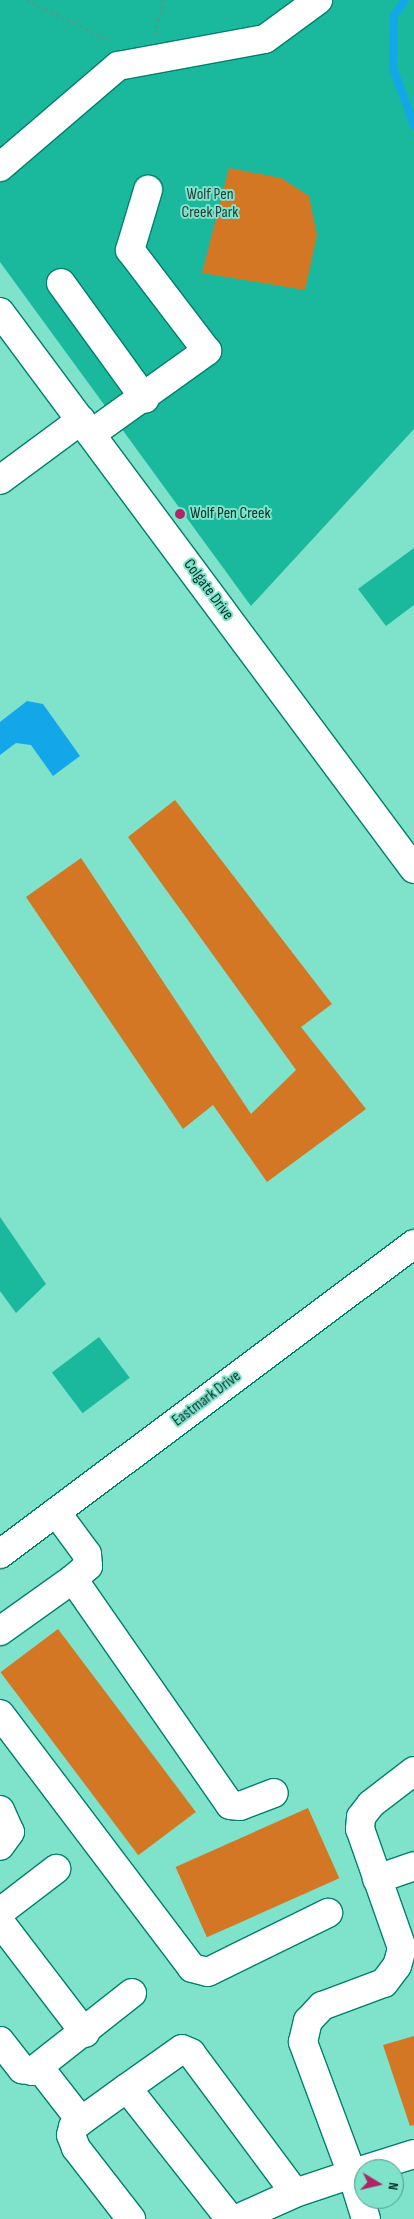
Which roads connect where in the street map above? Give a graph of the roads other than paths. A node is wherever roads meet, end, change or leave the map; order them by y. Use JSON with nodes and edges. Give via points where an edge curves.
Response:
{"nodes":[{"id":1,"x":318,"y":0,"type":"edge"},
{"id":2,"x":0,"y":167,"type":"edge"},
{"id":3,"x":148,"y":190,"type":"dead end"},
{"id":4,"x":62,"y":283,"type":"dead end"},
{"id":5,"x":0,"y":312,"type":"edge"},
{"id":6,"x":145,"y":399,"type":"junction"},
{"id":7,"x":86,"y":427,"type":"junction"},
{"id":8,"x":0,"y":480,"type":"edge"},
{"id":9,"x":414,"y":869,"type":"edge"},
{"id":10,"x":414,"y":1244,"type":"edge"},
{"id":11,"x":56,"y":1512,"type":"junction"},
{"id":12,"x":0,"y":1554,"type":"edge"},
{"id":13,"x":74,"y":1580,"type":"junction"},
{"id":14,"x":0,"y":1631,"type":"edge"},
{"id":15,"x":0,"y":1714,"type":"edge"},
{"id":16,"x":414,"y":1771,"type":"edge"},
{"id":17,"x":274,"y":1793,"type":"dead end"},
{"id":18,"x":0,"y":1810,"type":"edge"},
{"id":19,"x":0,"y":1846,"type":"edge"},
{"id":20,"x":414,"y":1866,"type":"edge"},
{"id":21,"x":56,"y":1869,"type":"dead end"},
{"id":22,"x":377,"y":1879,"type":"junction"},
{"id":23,"x":0,"y":1912,"type":"edge"},
{"id":24,"x":328,"y":1913,"type":"dead end"},
{"id":25,"x":0,"y":1922,"type":"edge"},
{"id":26,"x":132,"y":1993,"type":"dead end"},
{"id":27,"x":85,"y":2033,"type":"junction"},
{"id":28,"x":0,"y":2041,"type":"edge"},
{"id":29,"x":39,"y":2067,"type":"junction"},
{"id":30,"x":127,"y":2088,"type":"junction"},
{"id":31,"x":81,"y":2121,"type":"junction"},
{"id":32,"x":414,"y":2154,"type":"edge"},
{"id":33,"x":356,"y":2159,"type":"edge"},
{"id":34,"x":398,"y":2159,"type":"edge"},
{"id":35,"x":354,"y":2173,"type":"edge"},
{"id":36,"x":295,"y":2193,"type":"junction"},
{"id":37,"x":131,"y":2219,"type":"edge"},
{"id":38,"x":230,"y":2219,"type":"edge"},
{"id":39,"x":237,"y":2219,"type":"edge"}],
"edges":[{"from":1,"to":2,"type":"street","via":[[265,39],[118,66]]},
{"from":3,"to":6,"type":"street","via":[[130,250],[207,351]]},
{"from":4,"to":6,"type":"street"},
{"from":5,"to":7,"type":"street","name":"Colgate Drive"},
{"from":6,"to":7,"type":"street"},
{"from":7,"to":8,"type":"street"},
{"from":7,"to":9,"type":"street","name":"Colgate Drive"},
{"from":10,"to":11,"type":"street","name":"Eastmark Drive"},
{"from":11,"to":12,"type":"street","name":"Eastmark Drive"},
{"from":11,"to":13,"type":"street","via":[[87,1554],[88,1566]]},
{"from":13,"to":14,"type":"street"},
{"from":13,"to":17,"type":"street","via":[[230,1805],[240,1806]]},
{"from":15,"to":24,"type":"street","via":[[192,1968],[208,1972]]},
{"from":16,"to":22,"type":"street","via":[[371,1804],[361,1816],[360,1829]]},
{"from":18,"to":19,"type":"street","via":[[10,1832]]},
{"from":20,"to":22,"type":"street"},
{"from":21,"to":23,"type":"street"},
{"from":22,"to":33,"type":"street","via":[[402,1948],[397,1966],[384,1983],[322,2006],[308,2021],[303,2042]]},
{"from":25,"to":27,"type":"street"},
{"from":26,"to":27,"type":"street"},
{"from":27,"to":29,"type":"street"},
{"from":28,"to":29,"type":"street","via":[[22,2069],[33,2071]]},
{"from":29,"to":31,"type":"street"},
{"from":30,"to":31,"type":"street"},
{"from":30,"to":36,"type":"street","via":[[182,2049],[191,2053]]},
{"from":30,"to":38,"type":"street"},
{"from":31,"to":37,"type":"street","via":[[73,2127],[71,2135],[76,2148]]},
{"from":32,"to":34,"type":"street"},
{"from":35,"to":36,"type":"street"},
{"from":36,"to":39,"type":"street"}]}
